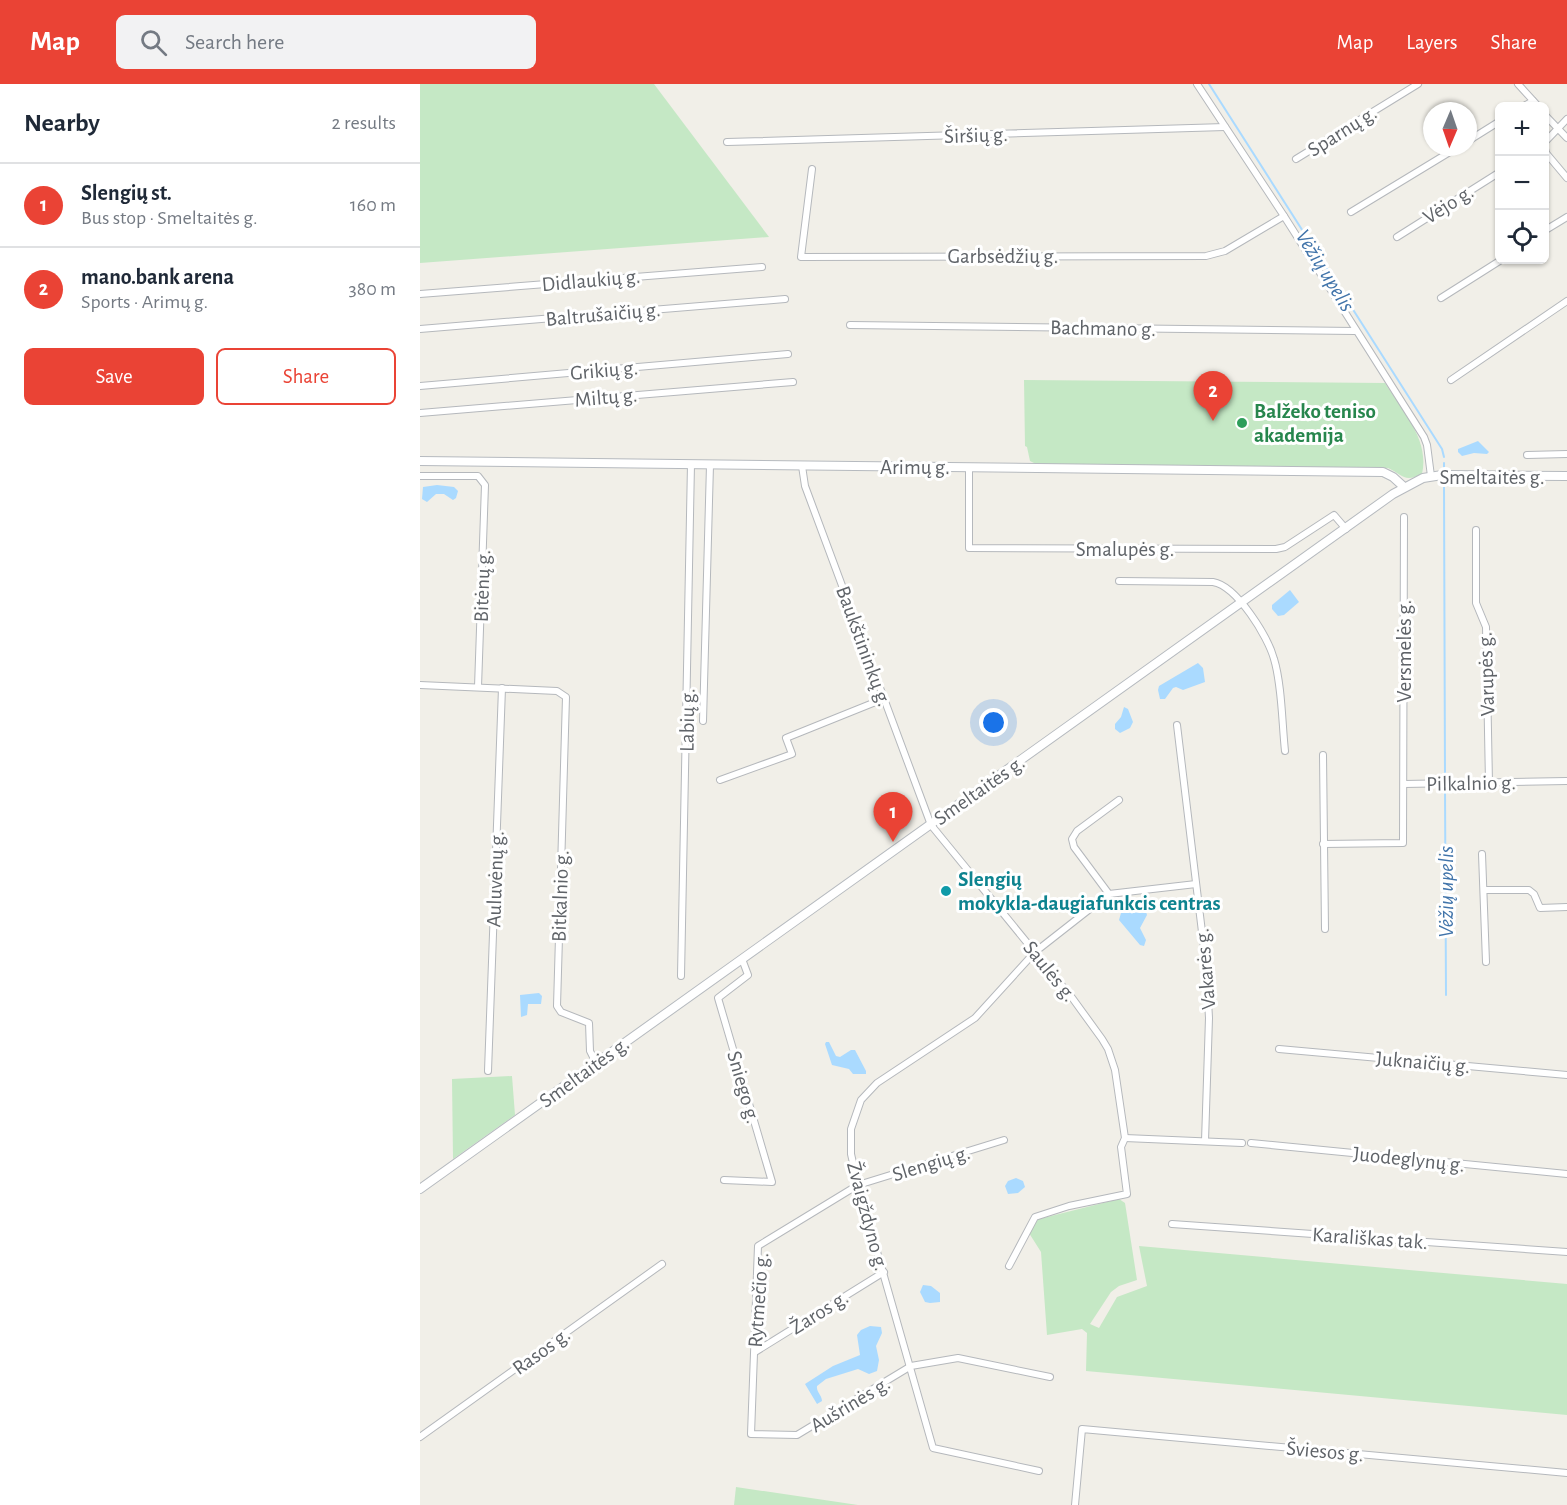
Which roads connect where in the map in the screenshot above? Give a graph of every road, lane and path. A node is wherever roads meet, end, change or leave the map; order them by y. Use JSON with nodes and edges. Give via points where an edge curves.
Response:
{"nodes":[{"id":1,"x":1197,"y":84,"type":"edge"},
{"id":2,"x":1418,"y":84,"type":"edge"},
{"id":3,"x":1518,"y":84,"type":"edge"},
{"id":4,"x":1533,"y":102,"type":"edge"},
{"id":5,"x":1549,"y":119,"type":"edge"},
{"id":6,"x":1567,"y":119,"type":"edge"},
{"id":7,"x":1495,"y":124,"type":"edge"},
{"id":8,"x":1225,"y":127,"type":"junction"},
{"id":9,"x":1557,"y":128,"type":"junction"},
{"id":10,"x":1477,"y":135,"type":"edge"},
{"id":11,"x":1567,"y":138,"type":"edge"},
{"id":12,"x":1549,"y":139,"type":"edge"},
{"id":13,"x":727,"y":142,"type":"dead end"},
{"id":14,"x":1443,"y":156,"type":"edge"},
{"id":15,"x":1549,"y":156,"type":"edge"},
{"id":16,"x":1296,"y":159,"type":"dead end"},
{"id":17,"x":812,"y":169,"type":"dead end"},
{"id":18,"x":1495,"y":175,"type":"edge"},
{"id":19,"x":1567,"y":178,"type":"edge"},
{"id":20,"x":1351,"y":213,"type":"dead end"},
{"id":21,"x":1284,"y":216,"type":"junction"},
{"id":22,"x":1567,"y":217,"type":"edge"},
{"id":23,"x":1549,"y":228,"type":"edge"},
{"id":24,"x":1397,"y":237,"type":"dead end"},
{"id":25,"x":1495,"y":264,"type":"edge"},
{"id":26,"x":762,"y":267,"type":"dead end"},
{"id":27,"x":420,"y":294,"type":"edge"},
{"id":28,"x":1441,"y":298,"type":"dead end"},
{"id":29,"x":785,"y":299,"type":"dead end"},
{"id":30,"x":1567,"y":301,"type":"edge"},
{"id":31,"x":850,"y":325,"type":"dead end"},
{"id":32,"x":420,"y":329,"type":"edge"},
{"id":33,"x":1355,"y":331,"type":"junction"},
{"id":34,"x":788,"y":354,"type":"dead end"},
{"id":35,"x":1451,"y":380,"type":"dead end"},
{"id":36,"x":793,"y":382,"type":"dead end"},
{"id":37,"x":420,"y":387,"type":"edge"},
{"id":38,"x":420,"y":413,"type":"edge"},
{"id":39,"x":1567,"y":454,"type":"edge"},
{"id":40,"x":1527,"y":455,"type":"dead end"},
{"id":41,"x":420,"y":460,"type":"edge"},
{"id":42,"x":691,"y":465,"type":"junction"},
{"id":43,"x":710,"y":465,"type":"junction"},
{"id":44,"x":802,"y":466,"type":"junction"},
{"id":45,"x":969,"y":467,"type":"junction"},
{"id":46,"x":420,"y":476,"type":"edge"},
{"id":47,"x":1431,"y":476,"type":"junction"},
{"id":48,"x":1567,"y":476,"type":"edge"},
{"id":49,"x":1404,"y":487,"type":"junction"},
{"id":50,"x":1404,"y":517,"type":"dead end"},
{"id":51,"x":1346,"y":529,"type":"junction"},
{"id":52,"x":1476,"y":530,"type":"dead end"},
{"id":53,"x":1119,"y":581,"type":"dead end"},
{"id":54,"x":1243,"y":603,"type":"junction"},
{"id":55,"x":420,"y":685,"type":"edge"},
{"id":56,"x":478,"y":687,"type":"junction"},
{"id":57,"x":502,"y":688,"type":"junction"},
{"id":58,"x":883,"y":699,"type":"junction"},
{"id":59,"x":703,"y":721,"type":"dead end"},
{"id":60,"x":1177,"y":725,"type":"dead end"},
{"id":61,"x":1285,"y":751,"type":"dead end"},
{"id":62,"x":1323,"y":755,"type":"dead end"},
{"id":63,"x":720,"y":780,"type":"dead end"},
{"id":64,"x":1567,"y":782,"type":"edge"},
{"id":65,"x":1488,"y":783,"type":"junction"},
{"id":66,"x":1404,"y":784,"type":"junction"},
{"id":67,"x":1119,"y":800,"type":"dead end"},
{"id":68,"x":931,"y":825,"type":"junction"},
{"id":69,"x":1323,"y":844,"type":"junction"},
{"id":70,"x":1482,"y":854,"type":"dead end"},
{"id":71,"x":1196,"y":884,"type":"junction"},
{"id":72,"x":1484,"y":890,"type":"junction"},
{"id":73,"x":1109,"y":894,"type":"junction"},
{"id":74,"x":1567,"y":907,"type":"edge"},
{"id":75,"x":1325,"y":929,"type":"dead end"},
{"id":76,"x":1035,"y":952,"type":"junction"},
{"id":77,"x":742,"y":959,"type":"junction"},
{"id":78,"x":1486,"y":962,"type":"dead end"},
{"id":79,"x":681,"y":976,"type":"dead end"},
{"id":80,"x":1279,"y":1049,"type":"dead end"},
{"id":81,"x":596,"y":1063,"type":"junction"},
{"id":82,"x":488,"y":1071,"type":"dead end"},
{"id":83,"x":1567,"y":1075,"type":"edge"},
{"id":84,"x":1125,"y":1138,"type":"junction"},
{"id":85,"x":1004,"y":1140,"type":"dead end"},
{"id":86,"x":1205,"y":1141,"type":"junction"},
{"id":87,"x":1242,"y":1143,"type":"dead end"},
{"id":88,"x":1251,"y":1143,"type":"dead end"},
{"id":89,"x":1567,"y":1174,"type":"edge"},
{"id":90,"x":724,"y":1180,"type":"dead end"},
{"id":91,"x":858,"y":1185,"type":"junction"},
{"id":92,"x":420,"y":1189,"type":"edge"},
{"id":93,"x":1172,"y":1224,"type":"dead end"},
{"id":94,"x":1567,"y":1252,"type":"edge"},
{"id":95,"x":662,"y":1264,"type":"dead end"},
{"id":96,"x":1010,"y":1266,"type":"dead end"},
{"id":97,"x":884,"y":1272,"type":"junction"},
{"id":98,"x":755,"y":1352,"type":"junction"},
{"id":99,"x":910,"y":1366,"type":"junction"},
{"id":100,"x":1050,"y":1377,"type":"dead end"},
{"id":101,"x":751,"y":1434,"type":"joint"},
{"id":102,"x":420,"y":1437,"type":"edge"},
{"id":103,"x":1039,"y":1471,"type":"dead end"},
{"id":104,"x":1567,"y":1473,"type":"edge"},
{"id":105,"x":1075,"y":1505,"type":"edge"}],
"edges":[{"from":1,"to":8,"type":"street"},
{"from":2,"to":16,"type":"street","name":"Sparnų g."},
{"from":3,"to":4,"type":"street"},
{"from":5,"to":9,"type":"street"},
{"from":6,"to":9,"type":"street"},
{"from":7,"to":10,"type":"street"},
{"from":8,"to":13,"type":"street","name":"Širšių g."},
{"from":8,"to":21,"type":"street"},
{"from":9,"to":11,"type":"street"},
{"from":9,"to":12,"type":"street"},
{"from":14,"to":20,"type":"street"},
{"from":15,"to":19,"type":"street"},
{"from":17,"to":21,"type":"street","name":"Garbsėdžių g.","via":[[801,257],[1206,256],[1225,251]]},
{"from":18,"to":24,"type":"street","name":"Vėjo g."},
{"from":21,"to":33,"type":"street"},
{"from":22,"to":23,"type":"street"},
{"from":25,"to":28,"type":"street"},
{"from":26,"to":27,"type":"street","name":"Didlaukių g."},
{"from":29,"to":32,"type":"street","name":"Baltrušaičių g."},
{"from":30,"to":35,"type":"street"},
{"from":31,"to":33,"type":"street","name":"Bachmano g."},
{"from":33,"to":47,"type":"street","via":[[1424,437]]},
{"from":34,"to":37,"type":"street","name":"Grikių g."},
{"from":36,"to":38,"type":"street","name":"Miltų g."},
{"from":39,"to":40,"type":"street"},
{"from":41,"to":42,"type":"main road","name":"Arimų g."},
{"from":42,"to":43,"type":"main road","name":"Arimų g."},
{"from":42,"to":79,"type":"street","name":"Labių g."},
{"from":43,"to":44,"type":"main road","name":"Arimų g."},
{"from":43,"to":59,"type":"street"},
{"from":44,"to":45,"type":"main road","name":"Arimų g."},
{"from":44,"to":58,"type":"street","name":"Baukštininkų g.","via":[[805,486]]},
{"from":45,"to":49,"type":"main road","name":"Arimų g.","via":[[1383,472]]},
{"from":45,"to":51,"type":"street","name":"Smalupės g.","via":[[969,548],[1276,549],[1334,515]]},
{"from":46,"to":56,"type":"street","name":"Bitėnų g.","via":[[478,476],[485,485]]},
{"from":47,"to":48,"type":"main road","name":"Smeltaitės g."},
{"from":47,"to":49,"type":"main road","name":"Smeltaitės g."},
{"from":49,"to":51,"type":"main road","name":"Smeltaitės g."},
{"from":50,"to":66,"type":"street","name":"Versmelės g."},
{"from":51,"to":54,"type":"main road","name":"Smeltaitės g."},
{"from":52,"to":65,"type":"street","name":"Varupės g.","via":[[1476,603],[1486,627]]},
{"from":53,"to":54,"type":"street","name":"Smalupės g.","via":[[1216,582]]},
{"from":54,"to":61,"type":"street","name":"Smalupės g.","via":[[1275,659]]},
{"from":54,"to":68,"type":"main road","name":"Smeltaitės g."},
{"from":55,"to":56,"type":"street"},
{"from":56,"to":57,"type":"street"},
{"from":57,"to":81,"type":"street","name":"Bitkalnio g.","via":[[557,691],[566,697],[557,1006],[589,1023],[590,1051]]},
{"from":57,"to":82,"type":"street","name":"Auluvėnų g."},
{"from":58,"to":63,"type":"street","via":[[786,738],[792,754]]},
{"from":58,"to":68,"type":"street","name":"Baukštininkų g."},
{"from":60,"to":71,"type":"street","name":"Vakarės g."},
{"from":62,"to":69,"type":"street"},
{"from":64,"to":65,"type":"street","name":"Pilkalnio g."},
{"from":65,"to":66,"type":"street","name":"Pilkalnio g."},
{"from":66,"to":69,"type":"street","name":"Pilkalnio g.","via":[[1403,843]]},
{"from":67,"to":73,"type":"street","via":[[1072,839]]},
{"from":68,"to":76,"type":"street","name":"Saulės g."},
{"from":68,"to":77,"type":"main road","name":"Smeltaitės g."},
{"from":69,"to":75,"type":"street"},
{"from":70,"to":72,"type":"street"},
{"from":71,"to":73,"type":"street"},
{"from":71,"to":86,"type":"street","name":"Vakarės g.","via":[[1209,1018]]},
{"from":72,"to":74,"type":"street","via":[[1529,890],[1540,908]]},
{"from":72,"to":78,"type":"street"},
{"from":73,"to":76,"type":"street","name":"Žvaigždyno g."},
{"from":76,"to":84,"type":"street","name":"Saulės g.","via":[[1108,1049],[1118,1081]]},
{"from":76,"to":91,"type":"street","name":"Žvaigždyno g.","via":[[975,1018],[866,1093],[851,1129],[851,1154]]},
{"from":77,"to":81,"type":"main road","name":"Smeltaitės g."},
{"from":77,"to":90,"type":"street","name":"Sniego g.","via":[[748,975],[718,998],[772,1182]]},
{"from":80,"to":83,"type":"street","name":"Juknaičių g."},
{"from":81,"to":92,"type":"main road","name":"Smeltaitės g."},
{"from":84,"to":86,"type":"street"},
{"from":84,"to":96,"type":"street","name":"Saulės g.","via":[[1121,1146],[1127,1194],[1035,1217]]},
{"from":85,"to":91,"type":"street","name":"Slengių g."},
{"from":86,"to":87,"type":"street"},
{"from":88,"to":89,"type":"street","name":"Juodeglynų g."},
{"from":91,"to":97,"type":"street","name":"Žvaigždyno g."},
{"from":91,"to":98,"type":"street","name":"Rytmečio g.","via":[[758,1246]]},
{"from":93,"to":94,"type":"street","name":"Karališkas tak."},
{"from":95,"to":102,"type":"street","name":"Rasos g."},
{"from":97,"to":98,"type":"street","name":"Žaros g."},
{"from":97,"to":99,"type":"street","name":"Žvaigždyno g."},
{"from":98,"to":101,"type":"street","name":"Rytmečio g."},
{"from":99,"to":100,"type":"street","via":[[958,1358]]},
{"from":99,"to":101,"type":"street","name":"Aušrinės g.","via":[[797,1435]]},
{"from":99,"to":103,"type":"street","name":"Žvaigždyno g.","via":[[933,1448]]},
{"from":104,"to":105,"type":"street","name":"Šviesos g.","via":[[1082,1429]]}]}
